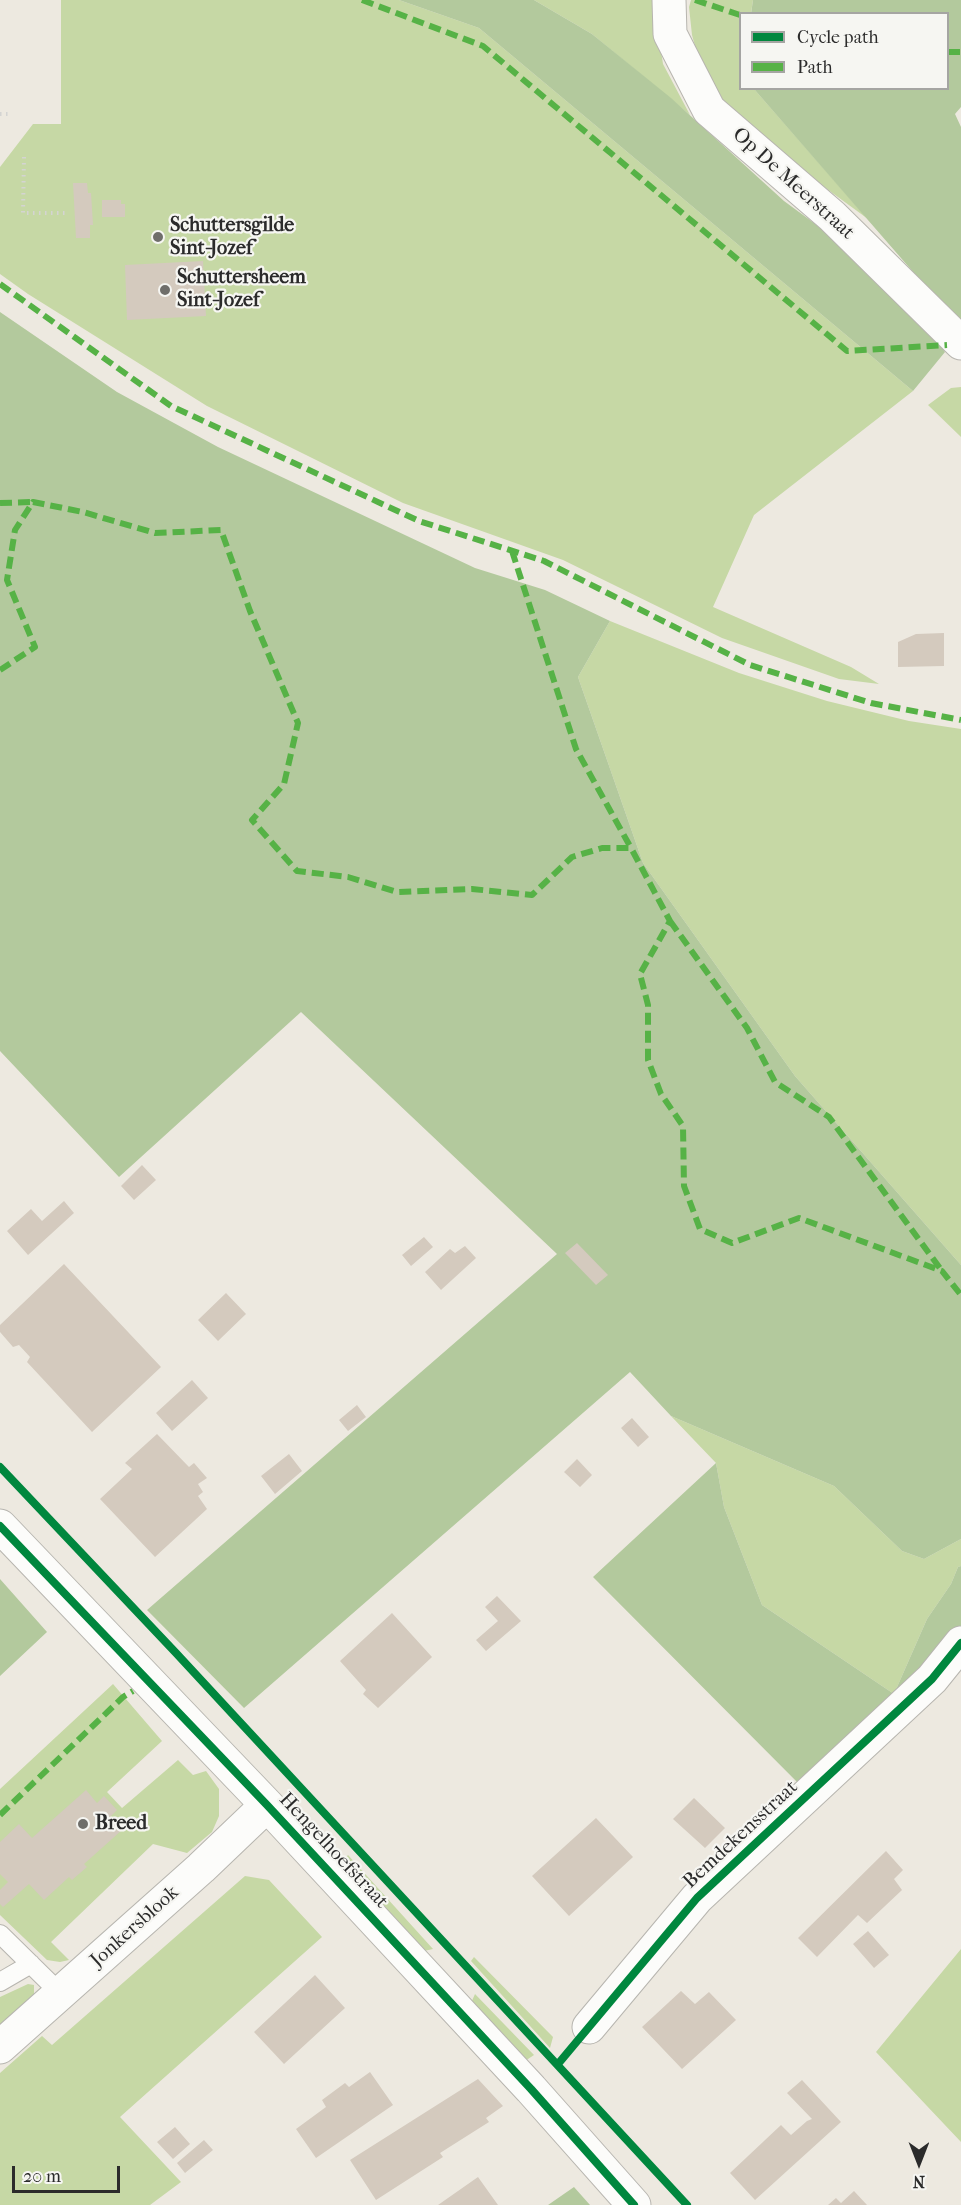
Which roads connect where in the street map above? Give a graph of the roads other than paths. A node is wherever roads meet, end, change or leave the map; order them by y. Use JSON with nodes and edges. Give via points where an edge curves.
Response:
{"nodes":[{"id":1,"x":669,"y":0,"type":"edge"},
{"id":2,"x":961,"y":343,"type":"edge"},
{"id":3,"x":0,"y":1526,"type":"edge"},
{"id":4,"x":961,"y":1643,"type":"edge"},
{"id":5,"x":267,"y":1805,"type":"junction"},
{"id":6,"x":0,"y":1934,"type":"edge"},
{"id":7,"x":31,"y":1964,"type":"junction"},
{"id":8,"x":0,"y":1982,"type":"edge"},
{"id":9,"x":60,"y":1993,"type":"junction"},
{"id":10,"x":589,"y":2027,"type":"dead end"},
{"id":11,"x":0,"y":2047,"type":"edge"},
{"id":12,"x":634,"y":2205,"type":"edge"}],
"edges":[{"from":1,"to":2,"type":"street","name":"Op De Meerstraat","via":[[670,34],[709,110],[832,216]]},
{"from":3,"to":5,"type":"street","name":"Hengelhoefstraat"},
{"from":4,"to":10,"type":"street","name":"Bemdekensstraat","via":[[932,1678],[697,1898]]},
{"from":5,"to":9,"type":"street","name":"Jonkersblook"},
{"from":5,"to":12,"type":"street","name":"Hengelhoefstraat"},
{"from":6,"to":7,"type":"lane"},
{"from":7,"to":8,"type":"lane"},
{"from":7,"to":9,"type":"lane"},
{"from":9,"to":11,"type":"street","name":"Jonkersblook"}]}
